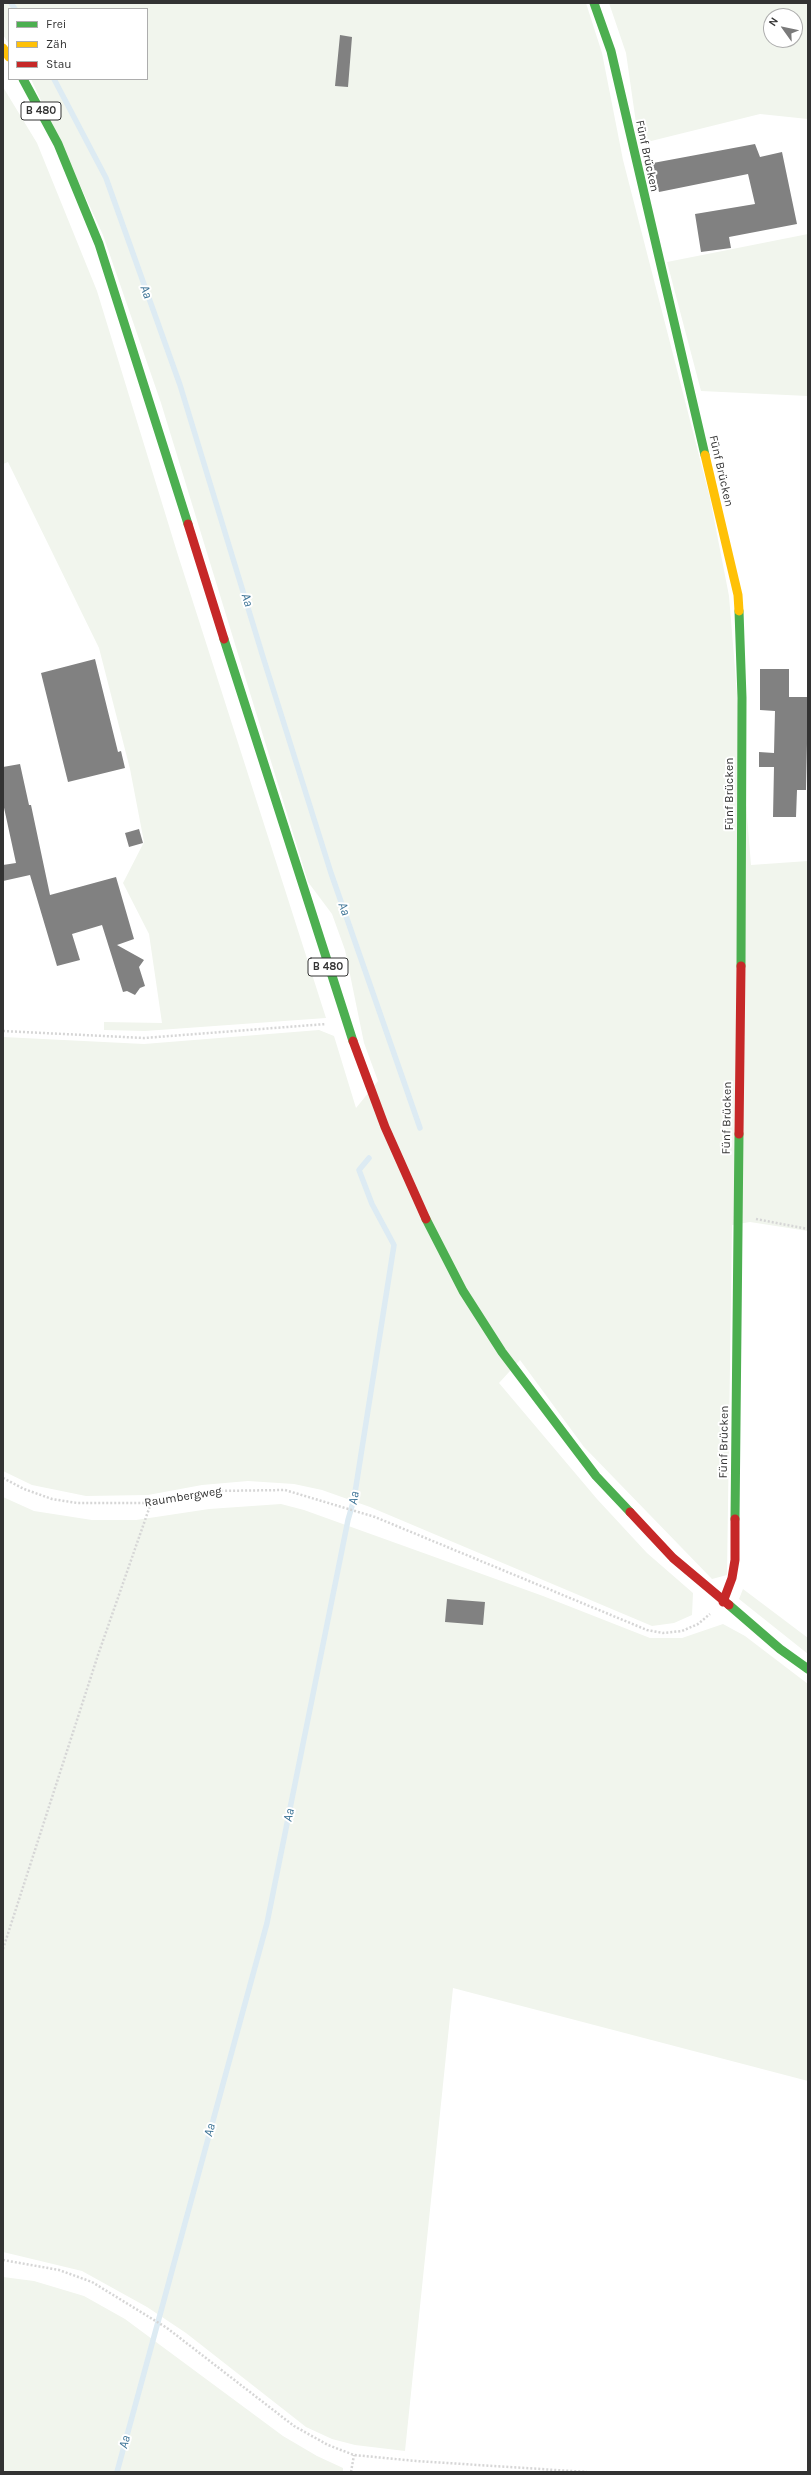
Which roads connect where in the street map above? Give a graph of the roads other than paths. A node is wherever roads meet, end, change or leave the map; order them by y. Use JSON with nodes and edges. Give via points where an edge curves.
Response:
{"nodes":[{"id":1,"x":594,"y":3,"type":"edge"},
{"id":2,"x":24,"y":80,"type":"edge"},
{"id":3,"x":723,"y":1602,"type":"junction"},
{"id":4,"x":808,"y":1669,"type":"edge"}],
"edges":[{"from":1,"to":3,"type":"main road","name":"Fünf Brücken","via":[[611,51],[738,595],[742,698],[742,857],[735,1560],[732,1578]]},
{"from":2,"to":3,"type":"main road","number":"B 480","via":[[58,144],[99,244],[346,1023],[385,1127],[432,1233],[463,1291],[502,1352],[596,1476],[673,1558]]},
{"from":3,"to":4,"type":"main road","number":"B 480"}]}
